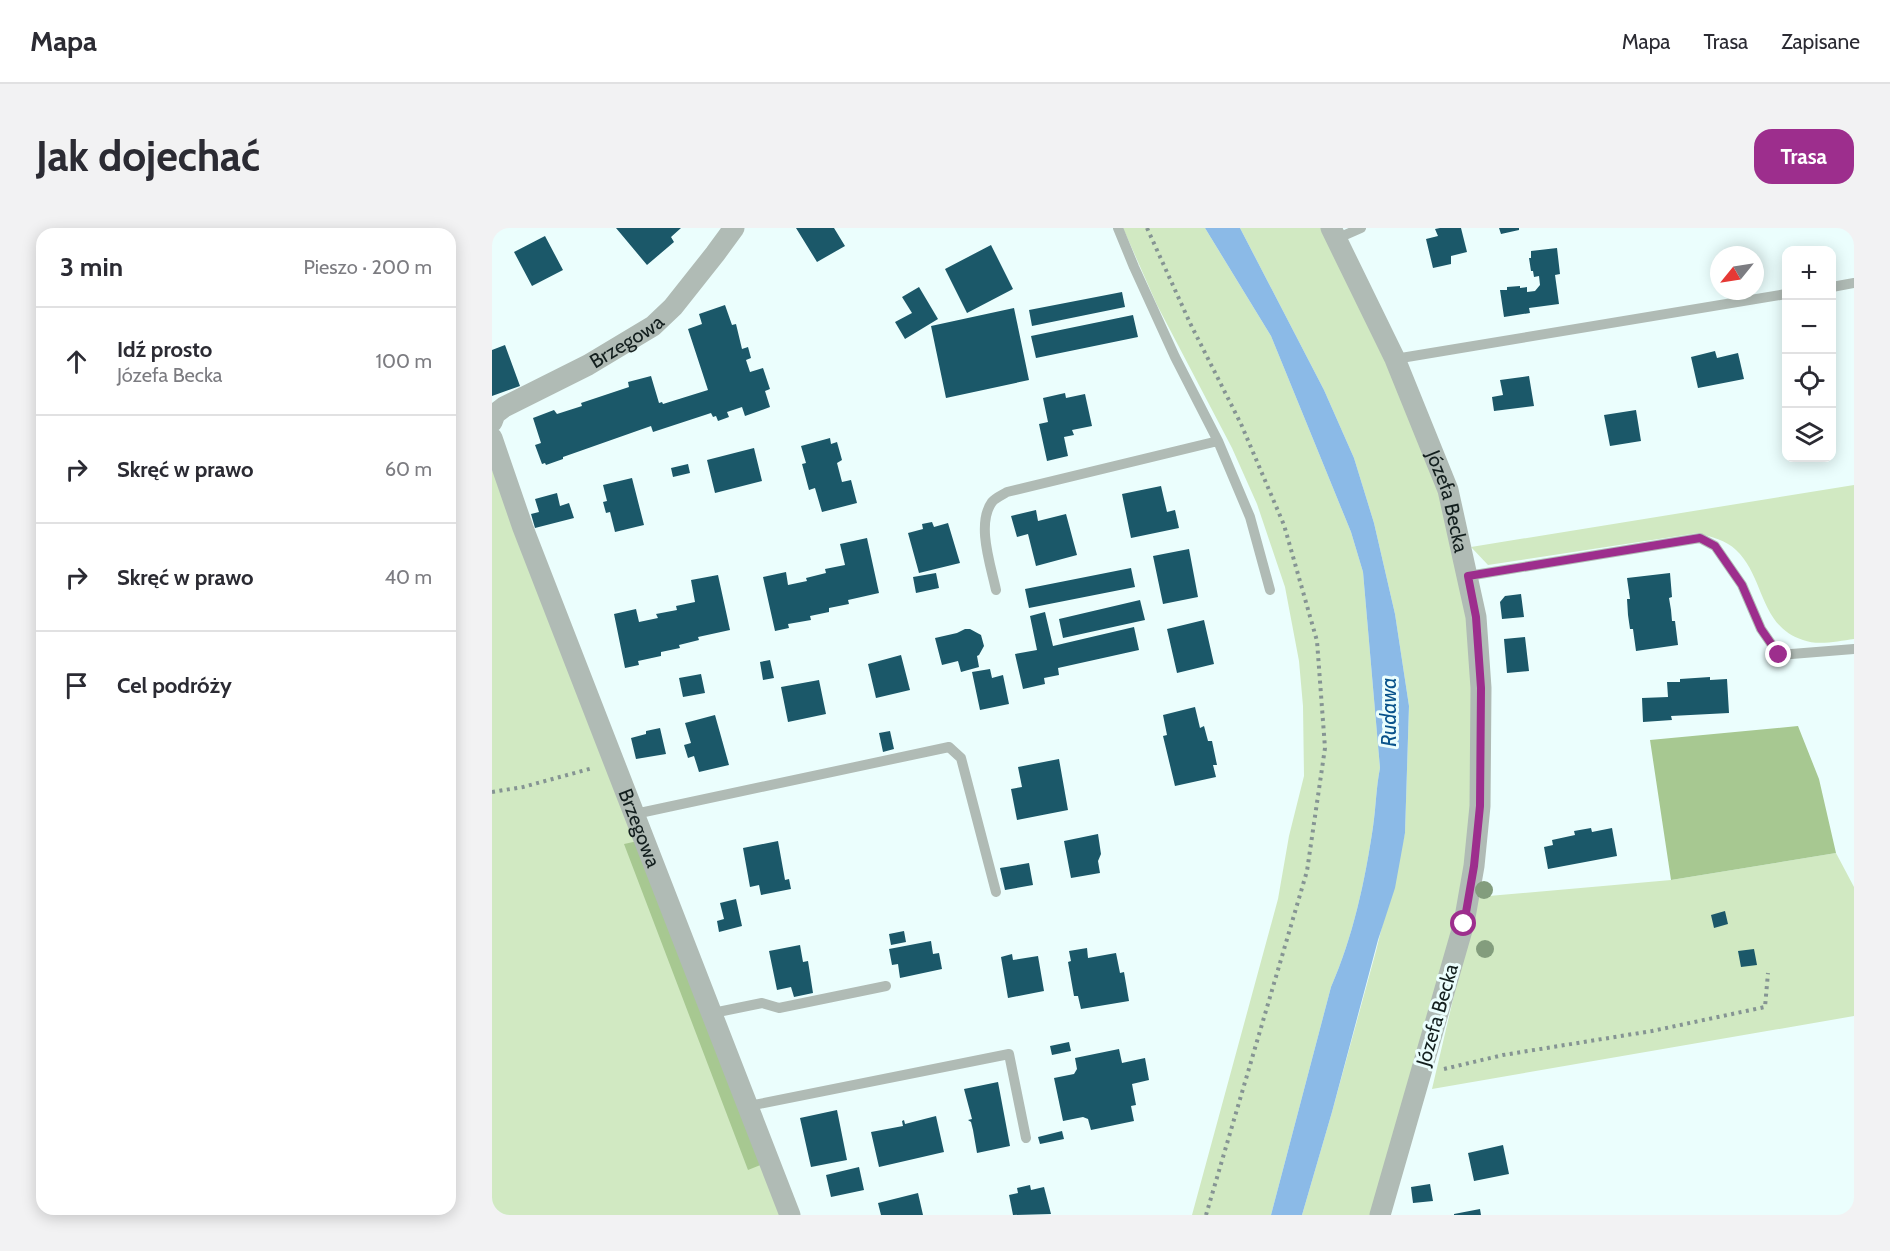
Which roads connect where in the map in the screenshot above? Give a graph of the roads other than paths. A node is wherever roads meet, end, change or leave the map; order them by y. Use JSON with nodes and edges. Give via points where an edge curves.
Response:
{"nodes":[{"id":1,"x":734,"y":228,"type":"edge"},
{"id":2,"x":1119,"y":228,"type":"edge"},
{"id":3,"x":1360,"y":228,"type":"edge"},
{"id":4,"x":1334,"y":233,"type":"edge"},
{"id":5,"x":1854,"y":283,"type":"edge"},
{"id":6,"x":1836,"y":286,"type":"edge"},
{"id":7,"x":1782,"y":295,"type":"edge"},
{"id":8,"x":1395,"y":359,"type":"junction"},
{"id":9,"x":492,"y":422,"type":"edge"},
{"id":10,"x":492,"y":438,"type":"edge"},
{"id":11,"x":1218,"y":441,"type":"junction"},
{"id":12,"x":1468,"y":576,"type":"junction"},
{"id":13,"x":996,"y":590,"type":"dead end"},
{"id":14,"x":1270,"y":590,"type":"dead end"},
{"id":15,"x":1854,"y":649,"type":"edge"},
{"id":16,"x":635,"y":814,"type":"junction"},
{"id":17,"x":996,"y":892,"type":"dead end"},
{"id":18,"x":886,"y":986,"type":"dead end"},
{"id":19,"x":713,"y":1013,"type":"junction"},
{"id":20,"x":749,"y":1106,"type":"junction"},
{"id":21,"x":1026,"y":1138,"type":"dead end"},
{"id":22,"x":790,"y":1215,"type":"edge"},
{"id":23,"x":1380,"y":1215,"type":"edge"}],
"edges":[{"from":1,"to":9,"type":"street","name":"Brzegowa","via":[[673,307],[653,326],[588,365],[504,407]]},
{"from":2,"to":11,"type":"lane","via":[[1170,347]]},
{"from":3,"to":4,"type":"lane"},
{"from":4,"to":8,"type":"street","name":"Józefa Becka"},
{"from":5,"to":6,"type":"lane"},
{"from":7,"to":8,"type":"lane"},
{"from":8,"to":12,"type":"street","name":"Józefa Becka","via":[[1448,490]]},
{"from":10,"to":16,"type":"street","name":"Brzegowa","via":[[523,528]]},
{"from":11,"to":13,"type":"lane","via":[[1007,492],[993,501],[987,512],[985,535]]},
{"from":11,"to":14,"type":"lane","via":[[1250,517]]},
{"from":12,"to":15,"type":"lane","via":[[1700,538],[1715,546],[1742,585],[1761,629],[1779,655]]},
{"from":12,"to":23,"type":"street","name":"Józefa Becka","via":[[1476,617],[1481,688],[1480,806],[1474,866],[1464,924]]},
{"from":16,"to":17,"type":"lane","via":[[949,747],[961,758]]},
{"from":16,"to":19,"type":"street","name":"Brzegowa"},
{"from":18,"to":19,"type":"lane","via":[[779,1008],[762,1003]]},
{"from":19,"to":20,"type":"street","name":"Brzegowa"},
{"from":20,"to":21,"type":"lane","via":[[1009,1054]]},
{"from":20,"to":22,"type":"street","name":"Brzegowa"}]}
